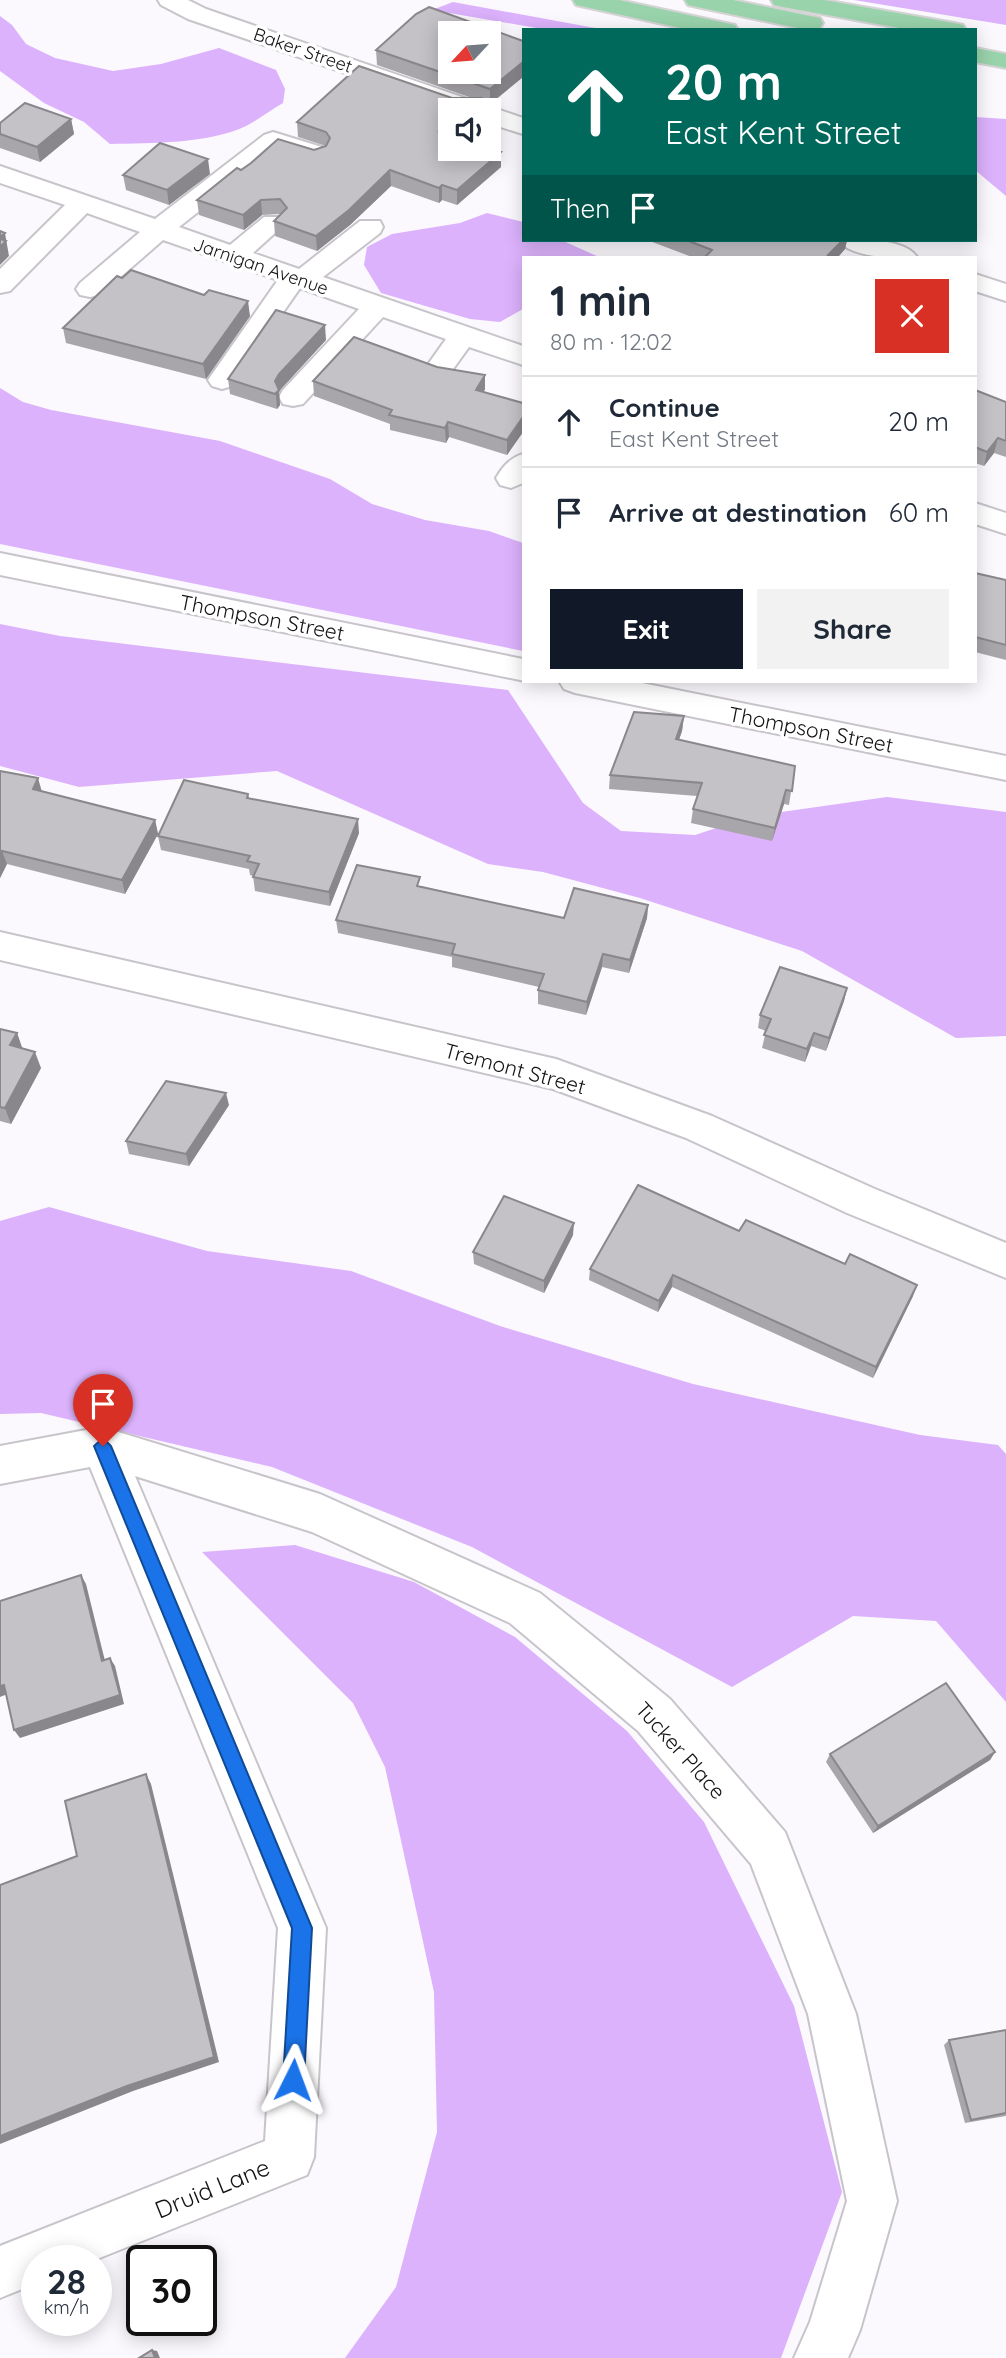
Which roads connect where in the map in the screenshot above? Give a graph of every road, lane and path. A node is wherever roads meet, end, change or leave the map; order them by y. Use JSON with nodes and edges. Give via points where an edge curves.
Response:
{"nodes":[{"id":1,"x":170,"y":0,"type":"edge"},
{"id":2,"x":585,"y":0,"type":"edge"},
{"id":3,"x":696,"y":0,"type":"edge"},
{"id":4,"x":783,"y":0,"type":"edge"},
{"id":5,"x":717,"y":28,"type":"edge"},
{"id":6,"x":838,"y":28,"type":"edge"},
{"id":7,"x":943,"y":28,"type":"edge"},
{"id":8,"x":977,"y":33,"type":"edge"},
{"id":9,"x":1006,"y":38,"type":"edge"},
{"id":10,"x":977,"y":55,"type":"edge"},
{"id":11,"x":1006,"y":61,"type":"edge"},
{"id":12,"x":442,"y":98,"type":"edge"},
{"id":13,"x":501,"y":118,"type":"edge"},
{"id":14,"x":522,"y":126,"type":"edge"},
{"id":15,"x":316,"y":154,"type":"edge"},
{"id":16,"x":0,"y":174,"type":"edge"},
{"id":17,"x":82,"y":203,"type":"junction"},
{"id":18,"x":273,"y":223,"type":"edge"},
{"id":19,"x":370,"y":227,"type":"dead end"},
{"id":20,"x":158,"y":230,"type":"junction"},
{"id":21,"x":858,"y":242,"type":"edge"},
{"id":22,"x":233,"y":256,"type":"junction"},
{"id":23,"x":900,"y":256,"type":"edge"},
{"id":24,"x":298,"y":279,"type":"junction"},
{"id":25,"x":977,"y":283,"type":"edge"},
{"id":26,"x":0,"y":285,"type":"edge"},
{"id":27,"x":90,"y":289,"type":"dead end"},
{"id":28,"x":1006,"y":292,"type":"edge"},
{"id":29,"x":377,"y":306,"type":"junction"},
{"id":30,"x":462,"y":336,"type":"junction"},
{"id":31,"x":522,"y":355,"type":"edge"},
{"id":32,"x":438,"y":370,"type":"edge"},
{"id":33,"x":222,"y":380,"type":"dead end"},
{"id":34,"x":293,"y":397,"type":"dead end"},
{"id":35,"x":977,"y":514,"type":"edge"},
{"id":36,"x":1006,"y":524,"type":"edge"},
{"id":37,"x":0,"y":564,"type":"edge"},
{"id":38,"x":522,"y":670,"type":"edge"},
{"id":39,"x":585,"y":683,"type":"edge"},
{"id":40,"x":1006,"y":768,"type":"edge"},
{"id":41,"x":0,"y":946,"type":"edge"},
{"id":42,"x":1006,"y":1261,"type":"edge"},
{"id":43,"x":103,"y":1446,"type":"junction"},
{"id":44,"x":0,"y":1465,"type":"edge"},
{"id":45,"x":0,"y":2272,"type":"edge"},
{"id":46,"x":820,"y":2358,"type":"edge"}],
"edges":[{"from":1,"to":12,"type":"street","name":"Baker Street","via":[[197,14]]},
{"from":2,"to":5,"type":"main road"},
{"from":3,"to":6,"type":"main road"},
{"from":4,"to":7,"type":"main road"},
{"from":8,"to":9,"type":"main road"},
{"from":10,"to":11,"type":"main road"},
{"from":13,"to":14,"type":"street"},
{"from":15,"to":20,"type":"street","via":[[273,140]]},
{"from":16,"to":17,"type":"street","name":"Jarnigan Avenue"},
{"from":17,"to":20,"type":"street","name":"Jarnigan Avenue"},
{"from":17,"to":26,"type":"street"},
{"from":18,"to":22,"type":"street"},
{"from":19,"to":24,"type":"street"},
{"from":20,"to":22,"type":"street","name":"Jarnigan Avenue"},
{"from":20,"to":27,"type":"street"},
{"from":21,"to":23,"type":"street"},
{"from":22,"to":24,"type":"street","name":"Jarnigan Avenue"},
{"from":24,"to":29,"type":"street","name":"Jarnigan Avenue"},
{"from":24,"to":33,"type":"street"},
{"from":25,"to":28,"type":"street"},
{"from":29,"to":30,"type":"street","name":"Jarnigan Avenue"},
{"from":29,"to":34,"type":"street"},
{"from":30,"to":31,"type":"street","name":"Jarnigan Avenue"},
{"from":30,"to":32,"type":"street"},
{"from":35,"to":36,"type":"street"},
{"from":37,"to":38,"type":"street","name":"Thompson Street"},
{"from":39,"to":40,"type":"street","name":"Thompson Street"},
{"from":41,"to":42,"type":"street","name":"Tremont Street","via":[[556,1074],[699,1127]]},
{"from":43,"to":44,"type":"street"},
{"from":43,"to":45,"type":"street","name":"Druid Lane","via":[[302,1928],[289,2157]]},
{"from":43,"to":46,"type":"street","name":"Tucker Place","via":[[320,1514],[524,1608],[654,1715],[768,1849],[832,2014],[872,2201],[834,2330]]}]}
